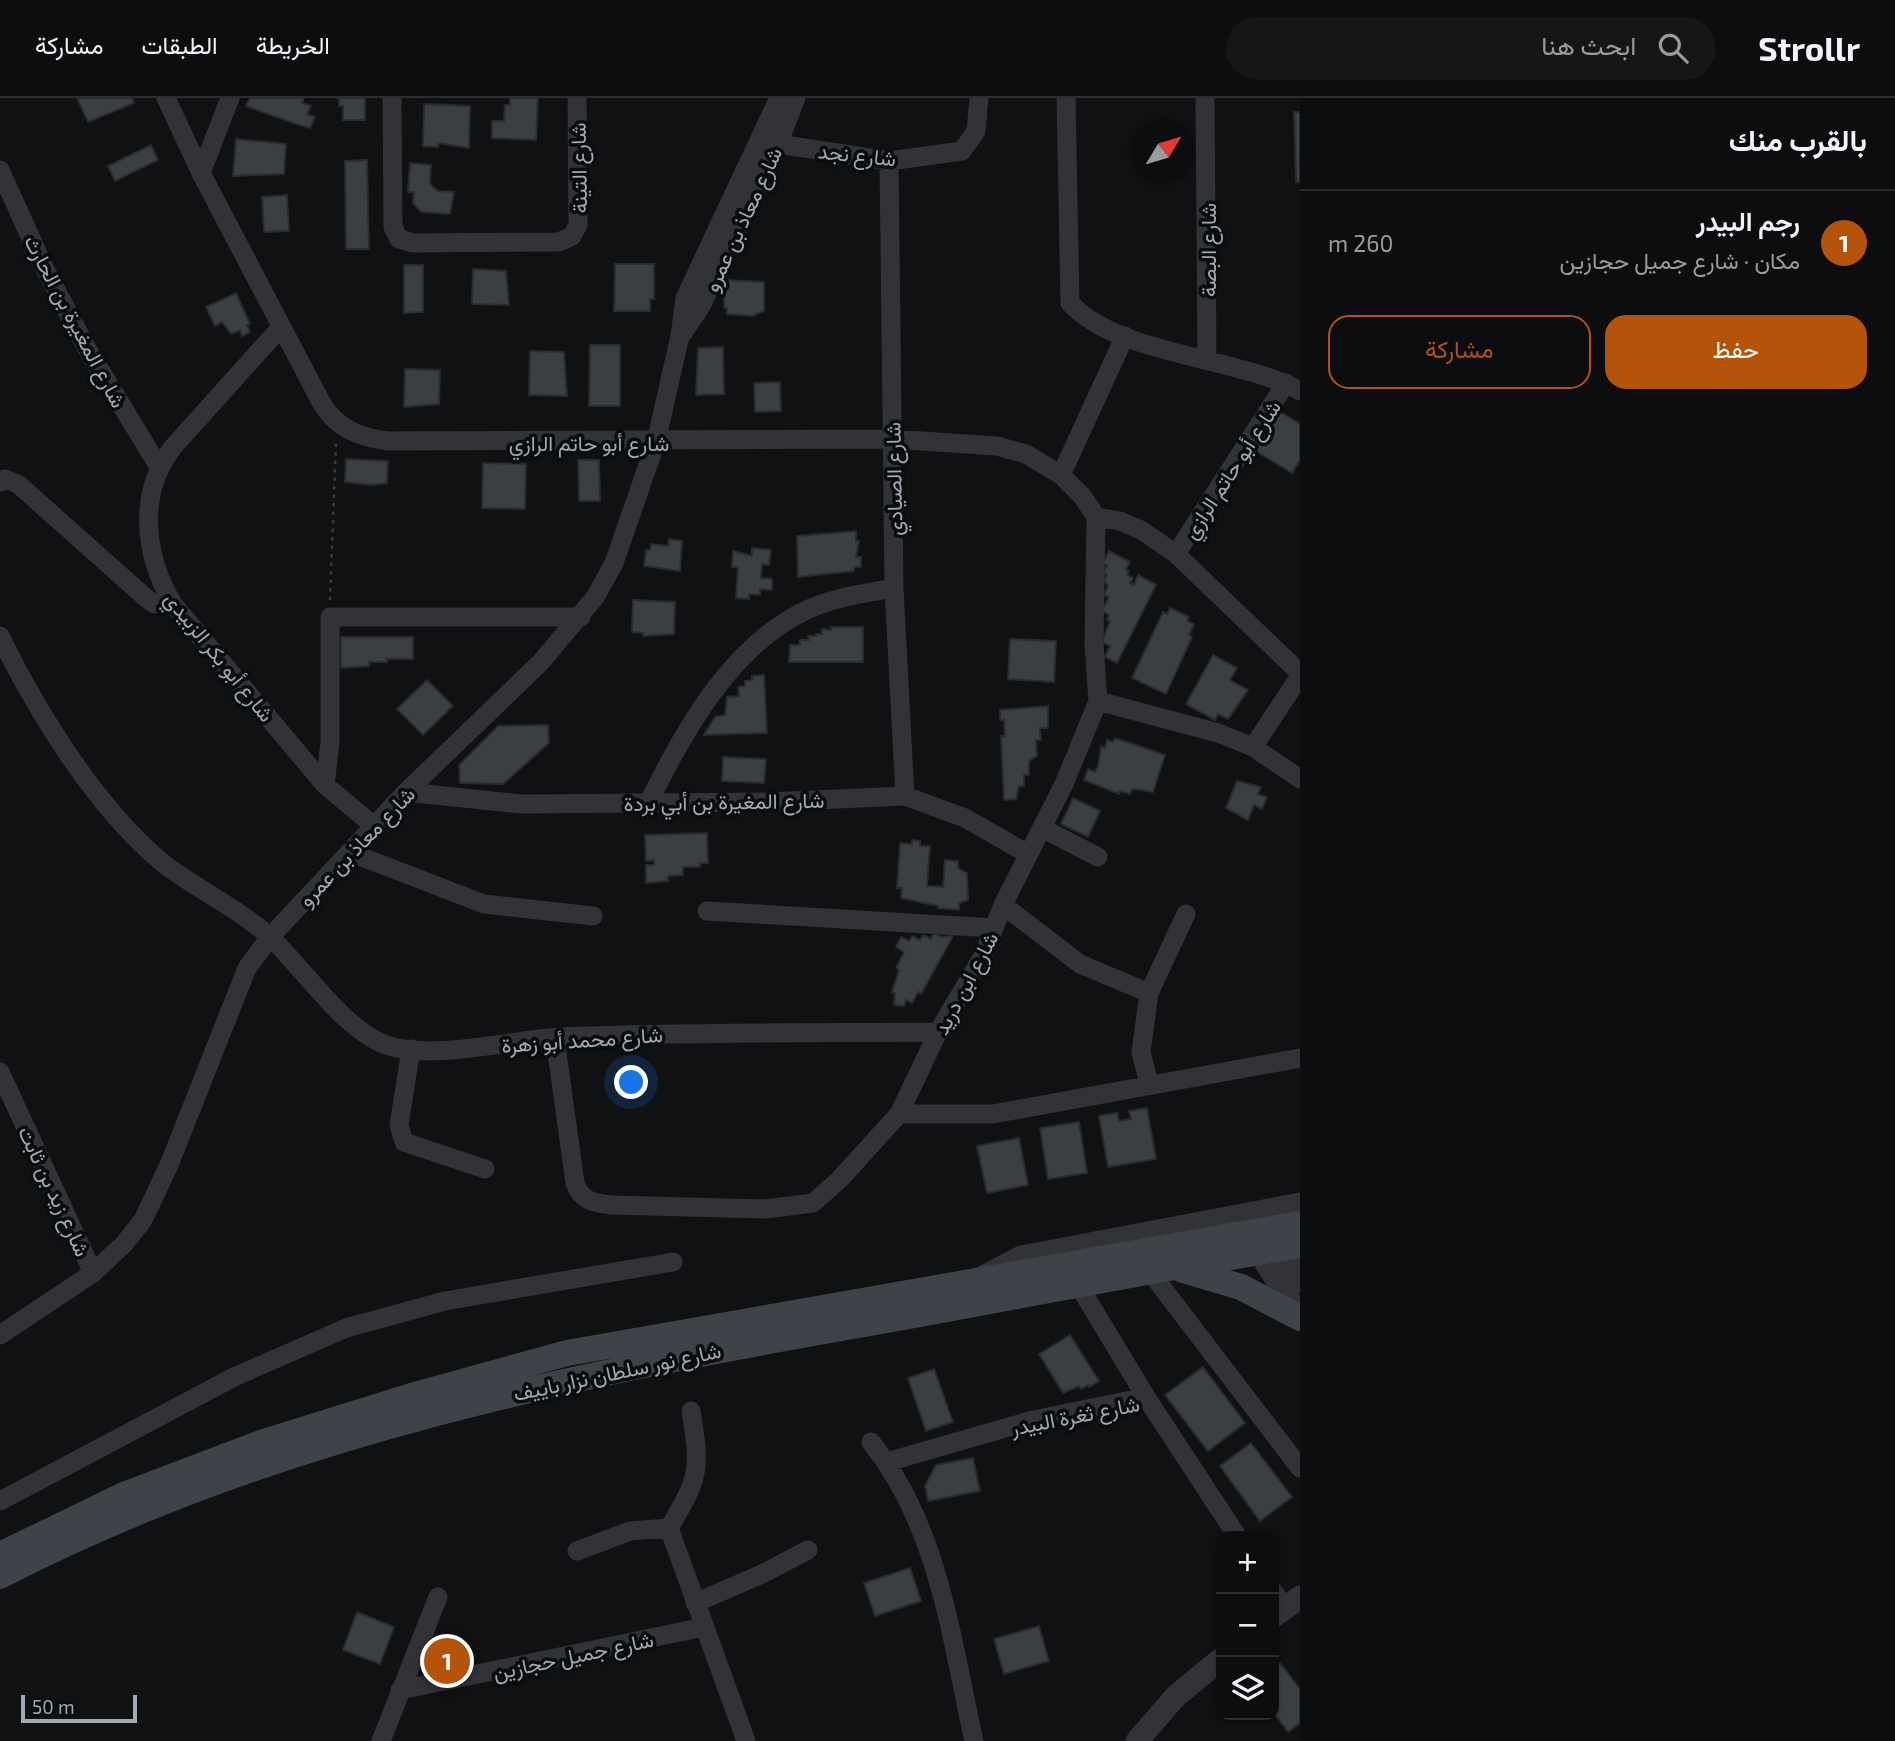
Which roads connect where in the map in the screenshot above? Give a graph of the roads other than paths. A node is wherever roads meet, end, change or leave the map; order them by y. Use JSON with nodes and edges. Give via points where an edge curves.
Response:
{"nodes":[{"id":1,"x":166,"y":98,"type":"edge"},
{"id":2,"x":230,"y":98,"type":"edge"},
{"id":3,"x":392,"y":98,"type":"edge"},
{"id":4,"x":577,"y":98,"type":"edge"},
{"id":5,"x":779,"y":98,"type":"edge"},
{"id":6,"x":796,"y":98,"type":"edge"},
{"id":7,"x":979,"y":98,"type":"edge"},
{"id":8,"x":1066,"y":98,"type":"edge"},
{"id":9,"x":1205,"y":98,"type":"edge"},
{"id":10,"x":778,"y":144,"type":"junction"},
{"id":11,"x":889,"y":161,"type":"junction"},
{"id":12,"x":0,"y":170,"type":"edge"},
{"id":13,"x":201,"y":173,"type":"junction"},
{"id":14,"x":281,"y":327,"type":"junction"},
{"id":15,"x":680,"y":336,"type":"junction"},
{"id":16,"x":1125,"y":337,"type":"junction"},
{"id":17,"x":1207,"y":360,"type":"junction"},
{"id":18,"x":1296,"y":386,"type":"edge"},
{"id":19,"x":892,"y":439,"type":"junction"},
{"id":20,"x":656,"y":442,"type":"junction"},
{"id":21,"x":159,"y":467,"type":"junction"},
{"id":22,"x":1061,"y":475,"type":"junction"},
{"id":23,"x":0,"y":482,"type":"edge"},
{"id":24,"x":1096,"y":516,"type":"junction"},
{"id":25,"x":1176,"y":554,"type":"junction"},
{"id":26,"x":894,"y":589,"type":"junction"},
{"id":27,"x":173,"y":604,"type":"junction"},
{"id":28,"x":581,"y":617,"type":"junction"},
{"id":29,"x":0,"y":636,"type":"edge"},
{"id":30,"x":1300,"y":675,"type":"edge"},
{"id":31,"x":1098,"y":701,"type":"junction"},
{"id":32,"x":1253,"y":747,"type":"junction"},
{"id":33,"x":1300,"y":779,"type":"edge"},
{"id":34,"x":325,"y":785,"type":"junction"},
{"id":35,"x":406,"y":792,"type":"junction"},
{"id":36,"x":905,"y":796,"type":"junction"},
{"id":37,"x":649,"y":802,"type":"junction"},
{"id":38,"x":374,"y":826,"type":"junction"},
{"id":39,"x":1042,"y":828,"type":"junction"},
{"id":40,"x":349,"y":852,"type":"junction"},
{"id":41,"x":1028,"y":854,"type":"junction"},
{"id":42,"x":1098,"y":857,"type":"dead end"},
{"id":43,"x":1003,"y":905,"type":"junction"},
{"id":44,"x":708,"y":911,"type":"dead end"},
{"id":45,"x":1186,"y":914,"type":"dead end"},
{"id":46,"x":593,"y":916,"type":"dead end"},
{"id":47,"x":995,"y":928,"type":"junction"},
{"id":48,"x":270,"y":937,"type":"junction"},
{"id":49,"x":1149,"y":993,"type":"junction"},
{"id":50,"x":938,"y":1032,"type":"junction"},
{"id":51,"x":555,"y":1038,"type":"junction"},
{"id":52,"x":411,"y":1049,"type":"junction"},
{"id":53,"x":1300,"y":1058,"type":"edge"},
{"id":54,"x":0,"y":1072,"type":"edge"},
{"id":55,"x":1149,"y":1084,"type":"junction"},
{"id":56,"x":899,"y":1114,"type":"junction"},
{"id":57,"x":485,"y":1170,"type":"dead end"},
{"id":58,"x":1300,"y":1202,"type":"edge"},
{"id":59,"x":1300,"y":1224,"type":"edge"},
{"id":60,"x":1271,"y":1242,"type":"edge"},
{"id":61,"x":673,"y":1262,"type":"dead end"},
{"id":62,"x":1178,"y":1268,"type":"junction"},
{"id":63,"x":93,"y":1273,"type":"junction"},
{"id":64,"x":1151,"y":1273,"type":"junction"},
{"id":65,"x":972,"y":1281,"type":"junction"},
{"id":66,"x":1300,"y":1281,"type":"edge"},
{"id":67,"x":1079,"y":1286,"type":"junction"},
{"id":68,"x":1300,"y":1317,"type":"edge"},
{"id":69,"x":0,"y":1335,"type":"edge"},
{"id":70,"x":1146,"y":1397,"type":"junction"},
{"id":71,"x":691,"y":1411,"type":"dead end"},
{"id":72,"x":871,"y":1442,"type":"dead end"},
{"id":73,"x":887,"y":1462,"type":"junction"},
{"id":74,"x":1300,"y":1468,"type":"edge"},
{"id":75,"x":0,"y":1501,"type":"edge"},
{"id":76,"x":669,"y":1528,"type":"junction"},
{"id":77,"x":1234,"y":1531,"type":"edge"},
{"id":78,"x":808,"y":1550,"type":"dead end"},
{"id":79,"x":577,"y":1551,"type":"dead end"},
{"id":80,"x":0,"y":1555,"type":"edge"},
{"id":81,"x":0,"y":1576,"type":"edge"},
{"id":82,"x":438,"y":1597,"type":"dead end"},
{"id":83,"x":695,"y":1603,"type":"junction"},
{"id":84,"x":704,"y":1627,"type":"junction"},
{"id":85,"x":1216,"y":1663,"type":"edge"},
{"id":86,"x":400,"y":1690,"type":"junction"},
{"id":87,"x":381,"y":1741,"type":"edge"},
{"id":88,"x":746,"y":1741,"type":"edge"},
{"id":89,"x":974,"y":1741,"type":"edge"},
{"id":90,"x":1138,"y":1741,"type":"edge"}],
"edges":[{"from":1,"to":13,"type":"street"},
{"from":2,"to":13,"type":"street"},
{"from":3,"to":4,"type":"street","name":"شارع التينة","via":[[393,226],[399,239],[413,243],[559,242],[572,236],[578,225]]},
{"from":5,"to":15,"type":"street","name":"شارع معاذ بن عمرو","via":[[685,298]]},
{"from":6,"to":10,"type":"street","name":"شارع معاذ بن عمرو"},
{"from":7,"to":11,"type":"street","name":"شارع نجد","via":[[976,131],[962,151]]},
{"from":8,"to":16,"type":"street","via":[[1070,303]]},
{"from":9,"to":17,"type":"street","name":"شارع البصة"},
{"from":10,"to":11,"type":"street","name":"شارع نجد"},
{"from":10,"to":15,"type":"street","name":"شارع معاذ بن عمرو","via":[[701,306]]},
{"from":11,"to":19,"type":"street","name":"شارع الصيادي"},
{"from":12,"to":21,"type":"street","name":"شارع المغيرة بن الحارث","via":[[86,347]]},
{"from":13,"to":14,"type":"street"},
{"from":14,"to":20,"type":"street","name":"شارع أبو حاتم الرازي","via":[[321,402],[337,424],[358,435],[387,441]]},
{"from":14,"to":21,"type":"street","name":"شارع أبو بكر الزبيدي"},
{"from":15,"to":20,"type":"street","name":"شارع معاذ بن عمرو"},
{"from":16,"to":17,"type":"street"},
{"from":16,"to":22,"type":"street"},
{"from":17,"to":18,"type":"street"},
{"from":18,"to":25,"type":"street","name":"شارع أبو حاتم الرازي"},
{"from":19,"to":20,"type":"street","name":"شارع أبو حاتم الرازي"},
{"from":19,"to":22,"type":"street","name":"شارع أبو حاتم الرازي","via":[[1013,449]]},
{"from":19,"to":26,"type":"street","name":"شارع الصيادي"},
{"from":20,"to":28,"type":"street","name":"شارع معاذ بن عمرو","via":[[610,571]]},
{"from":21,"to":27,"type":"street","name":"شارع أبو بكر الزبيدي","via":[[149,508],[150,546],[155,570]]},
{"from":22,"to":24,"type":"street","name":"شارع أبو حاتم الرازي"},
{"from":23,"to":27,"type":"street","via":[[5,479],[18,484],[146,598],[158,605]]},
{"from":24,"to":25,"type":"street","name":"شارع أبو حاتم الرازي","via":[[1141,530]]},
{"from":24,"to":31,"type":"street","name":"شارع ابن دريد"},
{"from":25,"to":30,"type":"street","name":"شارع أبو حاتم الرازي"},
{"from":26,"to":36,"type":"street","name":"شارع الصيادي"},
{"from":26,"to":37,"type":"street","via":[[811,608],[762,641],[701,710]]},
{"from":27,"to":34,"type":"street","name":"شارع أبو بكر الزبيدي"},
{"from":28,"to":34,"type":"street","via":[[330,617],[330,741]]},
{"from":28,"to":35,"type":"street","name":"شارع معاذ بن عمرو","via":[[541,662]]},
{"from":29,"to":48,"type":"street","name":"شارع محمد أبو زهرة","via":[[50,726],[129,830],[164,863]]},
{"from":30,"to":32,"type":"street"},
{"from":31,"to":32,"type":"street"},
{"from":31,"to":39,"type":"street","name":"شارع ابن دريد"},
{"from":32,"to":33,"type":"street"},
{"from":34,"to":38,"type":"street","name":"شارع أبو بكر الزبيدي"},
{"from":35,"to":37,"type":"street","name":"شارع المغيرة بن أبي بردة","via":[[521,804]]},
{"from":35,"to":38,"type":"street","name":"شارع معاذ بن عمرو"},
{"from":36,"to":37,"type":"street","name":"شارع المغيرة بن أبي بردة"},
{"from":36,"to":41,"type":"street","name":"شارع المغيرة بن أبي بردة","via":[[965,818]]},
{"from":38,"to":40,"type":"street","name":"شارع معاذ بن عمرو"},
{"from":39,"to":41,"type":"street","name":"شارع ابن دريد"},
{"from":39,"to":42,"type":"street"},
{"from":40,"to":46,"type":"street","via":[[484,904]]},
{"from":40,"to":48,"type":"street","name":"شارع معاذ بن عمرو"},
{"from":41,"to":43,"type":"street","name":"شارع ابن دريد"},
{"from":43,"to":47,"type":"street","name":"شارع ابن دريد"},
{"from":43,"to":49,"type":"street","via":[[1080,964]]},
{"from":44,"to":47,"type":"street"},
{"from":45,"to":49,"type":"street"},
{"from":47,"to":50,"type":"street","name":"شارع ابن دريد"},
{"from":48,"to":52,"type":"street","name":"شارع محمد أبو زهرة","via":[[367,1035],[386,1045]]},
{"from":48,"to":63,"type":"street","name":"شارع معاذ بن عمرو","via":[[247,968],[153,1202],[124,1244]]},
{"from":49,"to":55,"type":"street","via":[[1141,1052]]},
{"from":50,"to":51,"type":"street","name":"شارع محمد أبو زهرة","via":[[688,1032]]},
{"from":50,"to":56,"type":"street","name":"شارع ابن دريد"},
{"from":51,"to":52,"type":"street","name":"شارع محمد أبو زهرة"},
{"from":51,"to":56,"type":"street","name":"شارع ابن دريد","via":[[575,1183],[587,1200],[612,1205],[765,1209],[813,1203]]},
{"from":52,"to":57,"type":"street","via":[[399,1125],[404,1142]]},
{"from":53,"to":55,"type":"street"},
{"from":54,"to":63,"type":"street","name":"شارع زيد بن ثابت"},
{"from":55,"to":56,"type":"street","via":[[993,1114]]},
{"from":58,"to":65,"type":"street","via":[[1021,1255]]},
{"from":59,"to":60,"type":"main road"},
{"from":60,"to":62,"type":"main road","name":"شارع نور سلطان نزار باييف"},
{"from":60,"to":65,"type":"main road","name":"شارع نور سلطان نزار باييف"},
{"from":60,"to":66,"type":"street"},
{"from":60,"to":68,"type":"street"},
{"from":61,"to":75,"type":"street","via":[[445,1301],[346,1328],[234,1377]]},
{"from":62,"to":64,"type":"main road","name":"شارع نور سلطان نزار باييف"},
{"from":62,"to":68,"type":"main road","via":[[1241,1287]]},
{"from":63,"to":69,"type":"street","name":"شارع معاذ بن عمرو"},
{"from":64,"to":67,"type":"main road","name":"شارع نور سلطان نزار باييف"},
{"from":64,"to":74,"type":"street"},
{"from":65,"to":80,"type":"main road","name":"شارع نور سلطان نزار باييف","via":[[617,1342],[453,1384],[186,1470]]},
{"from":67,"to":70,"type":"street"},
{"from":67,"to":81,"type":"main road","name":"شارع نور سلطان نزار باييف","via":[[631,1366],[370,1429],[218,1479]]},
{"from":70,"to":73,"type":"street","name":"شارع ثغرة البيدر","via":[[1011,1426]]},
{"from":70,"to":77,"type":"street","name":"شارع ثغرة البيدر"},
{"from":71,"to":76,"type":"street","via":[[697,1445],[695,1482]]},
{"from":72,"to":73,"type":"street"},
{"from":73,"to":89,"type":"street","via":[[905,1490],[931,1556]]},
{"from":76,"to":79,"type":"street","via":[[631,1531]]},
{"from":76,"to":83,"type":"street"},
{"from":78,"to":83,"type":"street"},
{"from":82,"to":86,"type":"street"},
{"from":83,"to":84,"type":"street"},
{"from":84,"to":86,"type":"street","name":"شارع جميل حجازين"},
{"from":84,"to":88,"type":"street"},
{"from":85,"to":90,"type":"street","via":[[1176,1696]]},
{"from":86,"to":87,"type":"street"}]}
